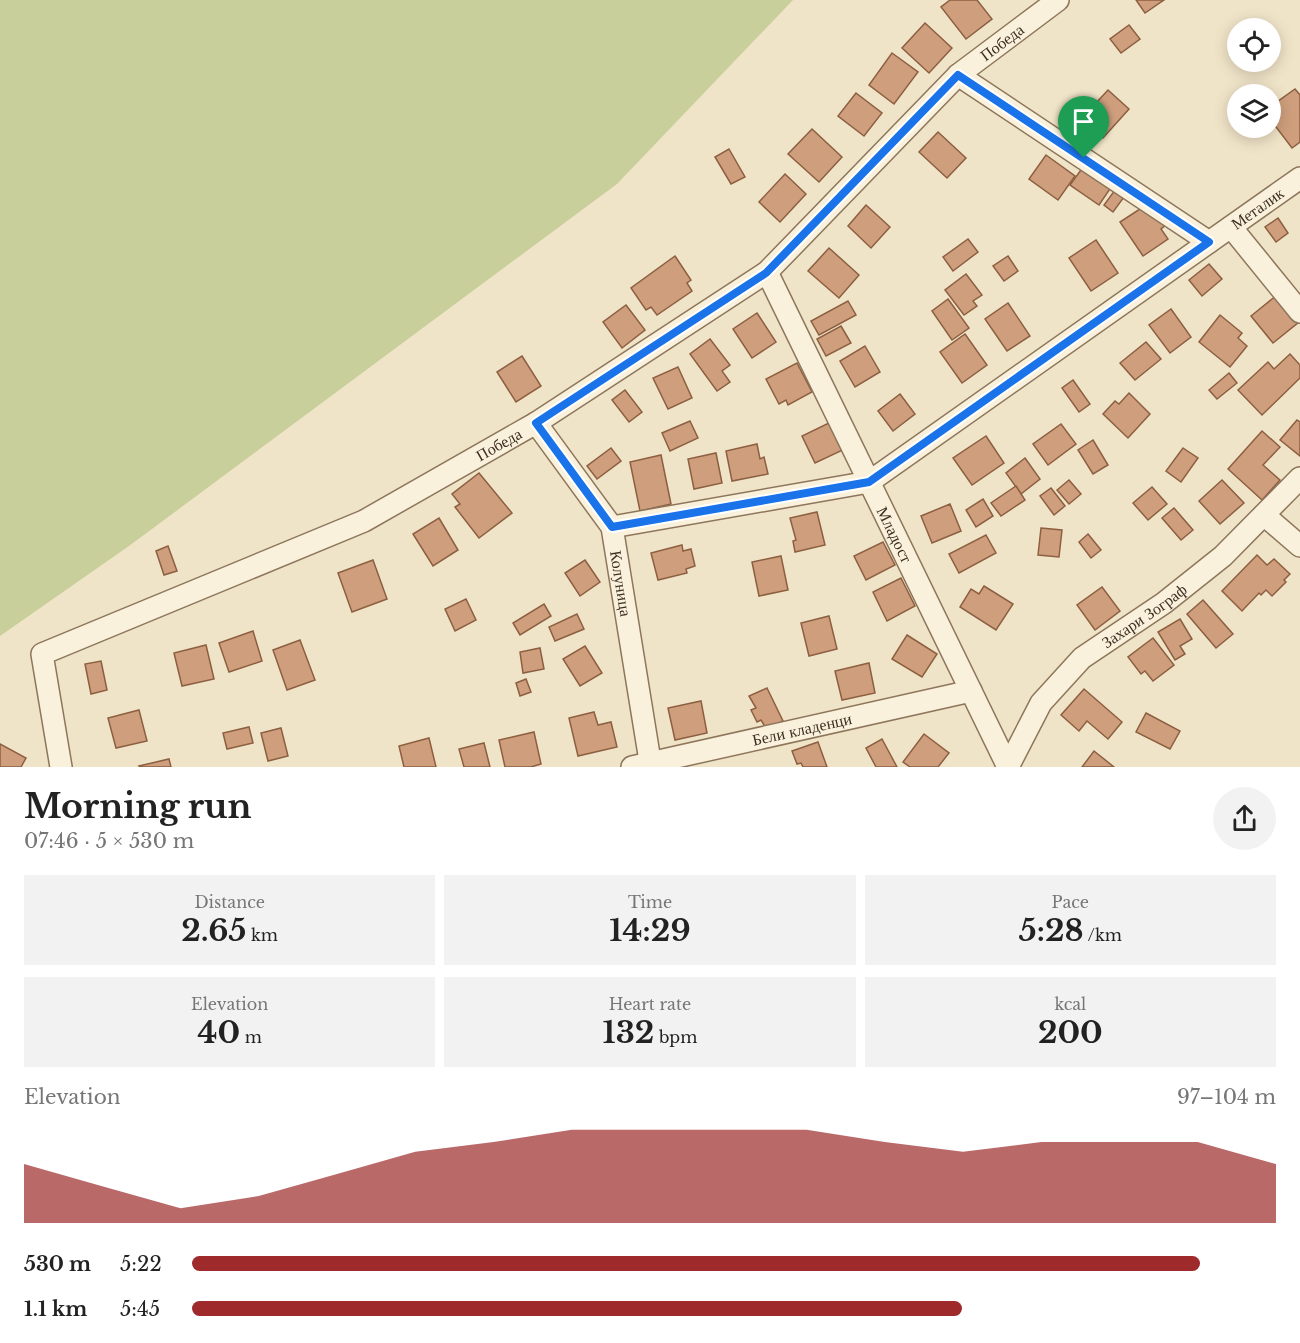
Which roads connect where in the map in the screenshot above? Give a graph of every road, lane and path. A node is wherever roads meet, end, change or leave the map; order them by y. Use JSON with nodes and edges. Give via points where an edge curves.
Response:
{"nodes":[{"id":1,"x":1058,"y":0,"type":"edge"},
{"id":2,"x":958,"y":75,"type":"junction"},
{"id":3,"x":1300,"y":178,"type":"edge"},
{"id":4,"x":1231,"y":227,"type":"junction"},
{"id":5,"x":1209,"y":242,"type":"junction"},
{"id":6,"x":766,"y":273,"type":"junction"},
{"id":7,"x":1300,"y":312,"type":"edge"},
{"id":8,"x":536,"y":423,"type":"junction"},
{"id":9,"x":1300,"y":478,"type":"edge"},
{"id":10,"x":869,"y":482,"type":"junction"},
{"id":11,"x":1264,"y":515,"type":"junction"},
{"id":12,"x":612,"y":527,"type":"junction"},
{"id":13,"x":1300,"y":546,"type":"edge"},
{"id":14,"x":971,"y":691,"type":"junction"},
{"id":15,"x":644,"y":766,"type":"edge"},
{"id":16,"x":61,"y":767,"type":"edge"},
{"id":17,"x":1008,"y":767,"type":"edge"}],
"edges":[{"from":1,"to":2,"type":"street","name":"Победа"},
{"from":2,"to":5,"type":"street"},
{"from":2,"to":6,"type":"street","name":"Победа"},
{"from":3,"to":4,"type":"street","name":"Металик"},
{"from":4,"to":5,"type":"street","name":"Металик"},
{"from":4,"to":7,"type":"street"},
{"from":5,"to":10,"type":"street","name":"Металик"},
{"from":6,"to":8,"type":"street","name":"Победа"},
{"from":6,"to":10,"type":"street","name":"Младост"},
{"from":8,"to":12,"type":"street","name":"Колуница"},
{"from":8,"to":16,"type":"street","name":"Победа","via":[[364,521],[42,654]]},
{"from":9,"to":11,"type":"street","name":"Захари Зограф"},
{"from":10,"to":12,"type":"street","name":"Металик"},
{"from":10,"to":14,"type":"street","name":"Младост"},
{"from":11,"to":13,"type":"street"},
{"from":11,"to":17,"type":"street","name":"Захари Зограф","via":[[1223,556],[1164,603],[1082,658],[1041,703]]},
{"from":12,"to":15,"type":"street","name":"Колуница"},
{"from":14,"to":15,"type":"street","name":"Бели кладенци"},
{"from":14,"to":17,"type":"street","name":"Младост"}]}
